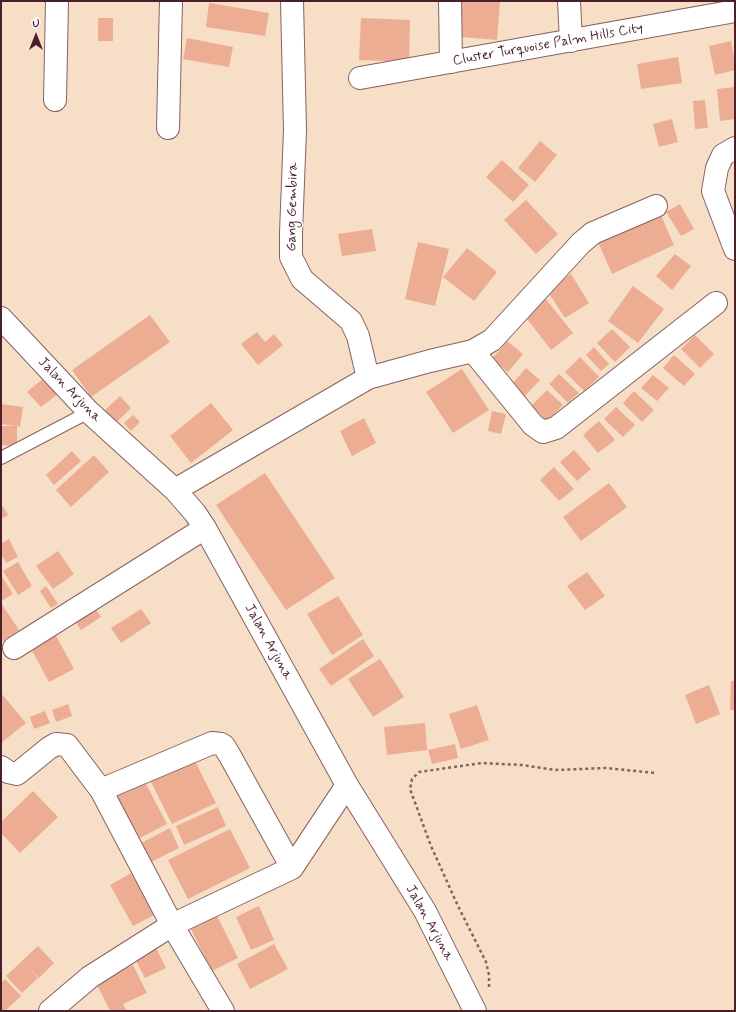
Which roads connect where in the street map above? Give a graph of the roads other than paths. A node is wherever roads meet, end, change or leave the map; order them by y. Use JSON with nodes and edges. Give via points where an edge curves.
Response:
{"nodes":[{"id":1,"x":57,"y":1,"type":"edge"},
{"id":2,"x":171,"y":1,"type":"edge"},
{"id":3,"x":292,"y":1,"type":"edge"},
{"id":4,"x":450,"y":1,"type":"edge"},
{"id":5,"x":570,"y":1,"type":"edge"},
{"id":6,"x":735,"y":12,"type":"edge"},
{"id":7,"x":571,"y":41,"type":"junction"},
{"id":8,"x":451,"y":62,"type":"junction"},
{"id":9,"x":360,"y":78,"type":"dead end"},
{"id":10,"x":55,"y":100,"type":"dead end"},
{"id":11,"x":168,"y":128,"type":"dead end"},
{"id":12,"x":735,"y":148,"type":"edge"},
{"id":13,"x":656,"y":206,"type":"dead end"},
{"id":14,"x":735,"y":249,"type":"edge"},
{"id":15,"x":716,"y":303,"type":"dead end"},
{"id":16,"x":1,"y":318,"type":"edge"},
{"id":17,"x":473,"y":351,"type":"junction"},
{"id":18,"x":368,"y":378,"type":"junction"},
{"id":19,"x":89,"y":412,"type":"junction"},
{"id":20,"x":1,"y":458,"type":"edge"},
{"id":21,"x":175,"y":490,"type":"junction"},
{"id":22,"x":205,"y":528,"type":"junction"},
{"id":23,"x":14,"y":648,"type":"dead end"},
{"id":24,"x":1,"y":767,"type":"edge"},
{"id":25,"x":347,"y":786,"type":"junction"},
{"id":26,"x":101,"y":790,"type":"junction"},
{"id":27,"x":292,"y":868,"type":"junction"},
{"id":28,"x":172,"y":925,"type":"junction"},
{"id":29,"x":63,"y":1007,"type":"edge"},
{"id":30,"x":223,"y":1011,"type":"edge"},
{"id":31,"x":475,"y":1011,"type":"edge"}],
"edges":[{"from":1,"to":10,"type":"street"},
{"from":2,"to":11,"type":"street"},
{"from":3,"to":18,"type":"street","name":"Gang Gembira","via":[[295,130],[291,257],[302,279],[351,321],[358,336]]},
{"from":4,"to":8,"type":"street"},
{"from":5,"to":7,"type":"street"},
{"from":6,"to":7,"type":"street","name":"Cluster Turquoise Palm Hills City"},
{"from":7,"to":8,"type":"street","name":"Cluster Turquoise Palm Hills City"},
{"from":8,"to":9,"type":"street","name":"Cluster Turquoise Palm Hills City"},
{"from":12,"to":14,"type":"street","via":[[723,155],[716,168],[713,191]]},
{"from":13,"to":17,"type":"street","via":[[593,233],[492,340]]},
{"from":15,"to":17,"type":"street","via":[[556,428],[543,432],[532,424]]},
{"from":16,"to":19,"type":"street","name":"Jalan Arjuna"},
{"from":17,"to":18,"type":"street"},
{"from":18,"to":21,"type":"street"},
{"from":19,"to":20,"type":"lane"},
{"from":19,"to":21,"type":"street","name":"Jalan Arjuna"},
{"from":21,"to":22,"type":"street","name":"Jalan Arjuna"},
{"from":22,"to":23,"type":"street"},
{"from":22,"to":25,"type":"street","name":"Jalan Arjuna"},
{"from":24,"to":26,"type":"street","via":[[17,774],[49,748],[56,744],[67,745]]},
{"from":25,"to":27,"type":"street"},
{"from":25,"to":31,"type":"street","name":"Jalan Arjuna","via":[[425,911]]},
{"from":26,"to":27,"type":"street","via":[[212,743],[221,744]]},
{"from":26,"to":28,"type":"street"},
{"from":27,"to":28,"type":"street"},
{"from":28,"to":29,"type":"street","via":[[90,977]]},
{"from":28,"to":30,"type":"street"}]}
